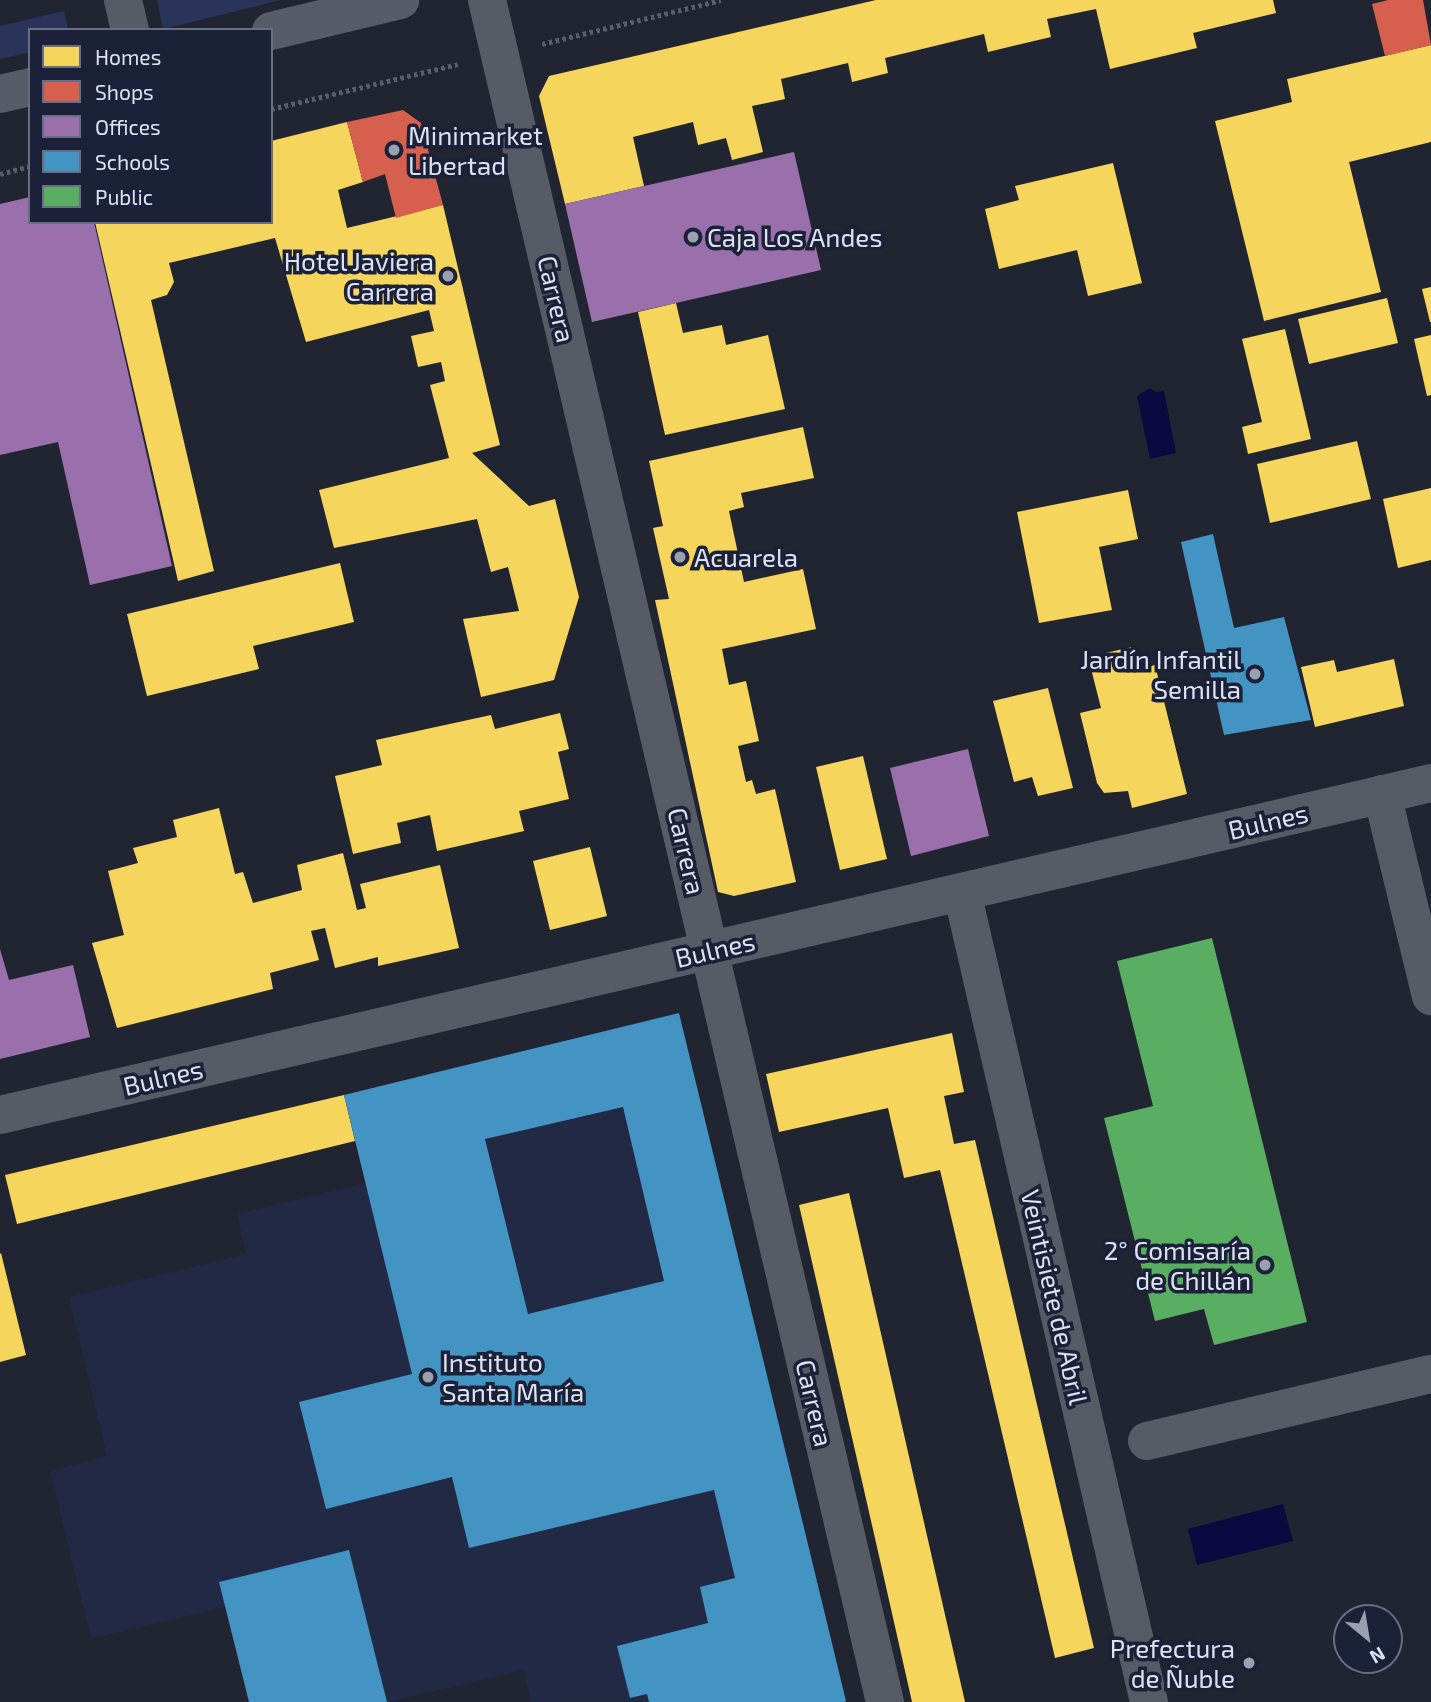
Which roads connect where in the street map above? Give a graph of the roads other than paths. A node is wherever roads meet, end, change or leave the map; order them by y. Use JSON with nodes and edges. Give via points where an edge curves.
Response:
{"nodes":[{"id":1,"x":123,"y":0,"type":"edge"},
{"id":2,"x":400,"y":0,"type":"edge"},
{"id":3,"x":487,"y":0,"type":"edge"},
{"id":4,"x":130,"y":28,"type":"edge"},
{"id":5,"x":273,"y":31,"type":"edge"},
{"id":6,"x":28,"y":87,"type":"edge"},
{"id":7,"x":0,"y":94,"type":"edge"},
{"id":8,"x":1431,"y":783,"type":"edge"},
{"id":9,"x":1382,"y":794,"type":"junction"},
{"id":10,"x":962,"y":892,"type":"junction"},
{"id":11,"x":710,"y":950,"type":"junction"},
{"id":12,"x":1431,"y":996,"type":"edge"},
{"id":13,"x":0,"y":1115,"type":"edge"},
{"id":14,"x":1431,"y":1374,"type":"edge"},
{"id":15,"x":1147,"y":1441,"type":"dead end"},
{"id":16,"x":885,"y":1702,"type":"edge"},
{"id":17,"x":1149,"y":1702,"type":"edge"}],
"edges":[{"from":1,"to":4,"type":"street"},
{"from":2,"to":5,"type":"main road"},
{"from":3,"to":11,"type":"street","name":"Carrera"},
{"from":6,"to":7,"type":"main road"},
{"from":8,"to":9,"type":"street","name":"Bulnes"},
{"from":9,"to":10,"type":"street","name":"Bulnes"},
{"from":9,"to":12,"type":"street"},
{"from":10,"to":11,"type":"street","name":"Bulnes"},
{"from":10,"to":17,"type":"street","name":"Veintisiete de Abril"},
{"from":11,"to":13,"type":"street","name":"Bulnes"},
{"from":11,"to":16,"type":"street","name":"Carrera"},
{"from":14,"to":15,"type":"street"}]}
